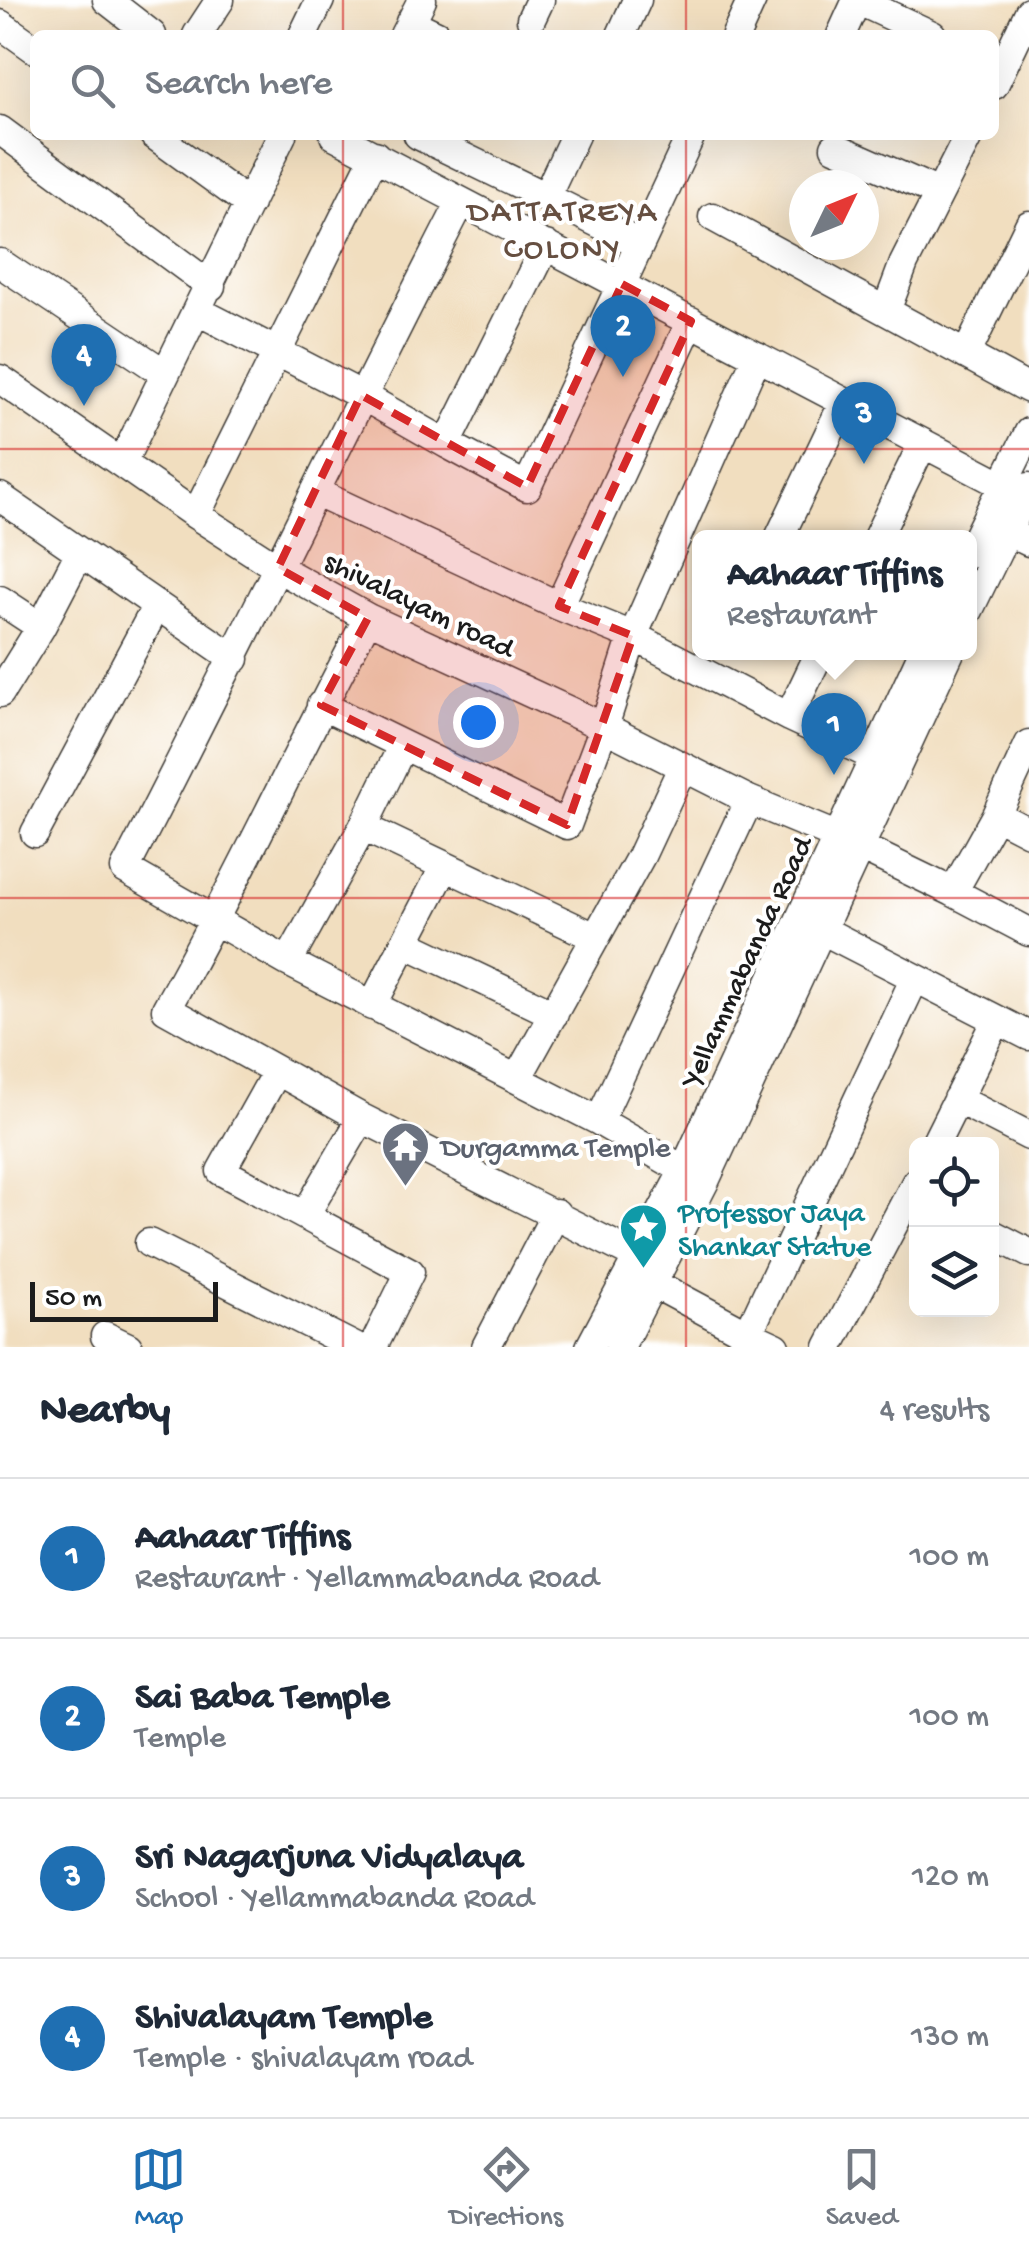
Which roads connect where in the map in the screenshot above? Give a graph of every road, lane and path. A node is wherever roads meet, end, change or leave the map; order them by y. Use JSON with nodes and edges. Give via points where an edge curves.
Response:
{"nodes":[{"id":1,"x":106,"y":0,"type":"edge"},
{"id":2,"x":220,"y":0,"type":"edge"},
{"id":3,"x":320,"y":0,"type":"edge"},
{"id":4,"x":637,"y":0,"type":"edge"},
{"id":5,"x":752,"y":0,"type":"edge"},
{"id":6,"x":857,"y":0,"type":"edge"},
{"id":7,"x":1029,"y":12,"type":"edge"},
{"id":8,"x":142,"y":18,"type":"edge"},
{"id":9,"x":0,"y":24,"type":"edge"},
{"id":10,"x":201,"y":30,"type":"edge"},
{"id":11,"x":306,"y":30,"type":"edge"},
{"id":12,"x":623,"y":30,"type":"edge"},
{"id":13,"x":738,"y":30,"type":"edge"},
{"id":14,"x":843,"y":30,"type":"edge"},
{"id":15,"x":921,"y":30,"type":"edge"},
{"id":16,"x":30,"y":46,"type":"edge"},
{"id":17,"x":999,"y":69,"type":"edge"},
{"id":18,"x":0,"y":130,"type":"edge"},
{"id":19,"x":161,"y":140,"type":"edge"},
{"id":20,"x":280,"y":140,"type":"edge"},
{"id":21,"x":428,"y":140,"type":"edge"},
{"id":22,"x":572,"y":140,"type":"edge"},
{"id":23,"x":689,"y":140,"type":"edge"},
{"id":24,"x":966,"y":140,"type":"edge"},
{"id":25,"x":354,"y":142,"type":"edge"},
{"id":26,"x":835,"y":147,"type":"dead end"},
{"id":27,"x":939,"y":193,"type":"junction"},
{"id":28,"x":546,"y":197,"type":"junction"},
{"id":29,"x":461,"y":202,"type":"junction"},
{"id":30,"x":249,"y":204,"type":"junction"},
{"id":31,"x":713,"y":217,"type":"dead end"},
{"id":32,"x":1029,"y":225,"type":"edge"},
{"id":33,"x":640,"y":244,"type":"junction"},
{"id":34,"x":546,"y":245,"type":"junction"},
{"id":35,"x":0,"y":262,"type":"edge"},
{"id":36,"x":622,"y":284,"type":"junction"},
{"id":37,"x":210,"y":286,"type":"junction"},
{"id":38,"x":886,"y":311,"type":"junction"},
{"id":39,"x":198,"y":312,"type":"junction"},
{"id":40,"x":691,"y":321,"type":"junction"},
{"id":41,"x":278,"y":354,"type":"junction"},
{"id":42,"x":966,"y":355,"type":"junction"},
{"id":43,"x":757,"y":356,"type":"junction"},
{"id":44,"x":164,"y":373,"type":"junction"},
{"id":45,"x":0,"y":378,"type":"edge"},
{"id":46,"x":1029,"y":389,"type":"edge"},
{"id":47,"x":361,"y":395,"type":"junction"},
{"id":48,"x":844,"y":402,"type":"junction"},
{"id":49,"x":1029,"y":432,"type":"edge"},
{"id":50,"x":447,"y":444,"type":"junction"},
{"id":51,"x":923,"y":444,"type":"junction"},
{"id":52,"x":122,"y":463,"type":"junction"},
{"id":53,"x":1019,"y":489,"type":"edge"},
{"id":54,"x":317,"y":494,"type":"junction"},
{"id":55,"x":0,"y":497,"type":"edge"},
{"id":56,"x":196,"y":515,"type":"junction"},
{"id":57,"x":783,"y":530,"type":"edge"},
{"id":58,"x":881,"y":530,"type":"edge"},
{"id":59,"x":1006,"y":531,"type":"edge"},
{"id":60,"x":977,"y":548,"type":"edge"},
{"id":61,"x":79,"y":554,"type":"junction"},
{"id":62,"x":278,"y":568,"type":"junction"},
{"id":63,"x":977,"y":593,"type":"edge"},
{"id":64,"x":0,"y":600,"type":"edge"},
{"id":65,"x":559,"y":606,"type":"junction"},
{"id":66,"x":156,"y":607,"type":"junction"},
{"id":67,"x":368,"y":618,"type":"junction"},
{"id":68,"x":42,"y":627,"type":"junction"},
{"id":69,"x":633,"y":636,"type":"junction"},
{"id":70,"x":692,"y":656,"type":"edge"},
{"id":71,"x":234,"y":660,"type":"junction"},
{"id":72,"x":816,"y":660,"type":"edge"},
{"id":73,"x":919,"y":660,"type":"edge"},
{"id":74,"x":946,"y":660,"type":"edge"},
{"id":75,"x":718,"y":665,"type":"edge"},
{"id":76,"x":0,"y":693,"type":"edge"},
{"id":77,"x":322,"y":705,"type":"junction"},
{"id":78,"x":789,"y":717,"type":"junction"},
{"id":79,"x":604,"y":727,"type":"junction"},
{"id":80,"x":1029,"y":744,"type":"edge"},
{"id":81,"x":403,"y":745,"type":"junction"},
{"id":82,"x":875,"y":757,"type":"junction"},
{"id":83,"x":682,"y":768,"type":"junction"},
{"id":84,"x":749,"y":800,"type":"junction"},
{"id":85,"x":996,"y":815,"type":"junction"},
{"id":86,"x":363,"y":827,"type":"junction"},
{"id":87,"x":1029,"y":832,"type":"edge"},
{"id":88,"x":34,"y":834,"type":"dead end"},
{"id":89,"x":848,"y":842,"type":"junction"},
{"id":90,"x":444,"y":866,"type":"junction"},
{"id":91,"x":953,"y":892,"type":"junction"},
{"id":92,"x":216,"y":920,"type":"junction"},
{"id":93,"x":822,"y":930,"type":"junction"},
{"id":94,"x":1029,"y":932,"type":"edge"},
{"id":95,"x":595,"y":937,"type":"junction"},
{"id":96,"x":405,"y":943,"type":"junction"},
{"id":97,"x":288,"y":962,"type":"junction"},
{"id":98,"x":914,"y":980,"type":"junction"},
{"id":99,"x":372,"y":1006,"type":"junction"},
{"id":100,"x":554,"y":1014,"type":"junction"},
{"id":101,"x":997,"y":1020,"type":"junction"},
{"id":102,"x":1029,"y":1036,"type":"edge"},
{"id":103,"x":277,"y":1071,"type":"junction"},
{"id":104,"x":517,"y":1079,"type":"junction"},
{"id":105,"x":957,"y":1099,"type":"junction"},
{"id":106,"x":362,"y":1118,"type":"junction"},
{"id":107,"x":599,"y":1121,"type":"junction"},
{"id":108,"x":1029,"y":1136,"type":"edge"},
{"id":109,"x":938,"y":1137,"type":"edge"},
{"id":110,"x":684,"y":1170,"type":"junction"},
{"id":111,"x":909,"y":1201,"type":"edge"},
{"id":112,"x":556,"y":1213,"type":"junction"},
{"id":113,"x":305,"y":1215,"type":"junction"},
{"id":114,"x":999,"y":1238,"type":"edge"},
{"id":115,"x":149,"y":1243,"type":"dead end"},
{"id":116,"x":1029,"y":1253,"type":"edge"},
{"id":117,"x":640,"y":1270,"type":"junction"},
{"id":118,"x":748,"y":1334,"type":"junction"},
{"id":119,"x":355,"y":1347,"type":"edge"},
{"id":120,"x":374,"y":1347,"type":"edge"},
{"id":121,"x":486,"y":1347,"type":"edge"},
{"id":122,"x":590,"y":1347,"type":"edge"},
{"id":123,"x":620,"y":1347,"type":"edge"},
{"id":124,"x":776,"y":1347,"type":"edge"},
{"id":125,"x":829,"y":1347,"type":"edge"}],
"edges":[{"from":1,"to":8,"type":"street"},
{"from":2,"to":10,"type":"street"},
{"from":3,"to":11,"type":"street"},
{"from":4,"to":12,"type":"street"},
{"from":5,"to":13,"type":"street"},
{"from":6,"to":14,"type":"street"},
{"from":6,"to":15,"type":"street"},
{"from":7,"to":17,"type":"street"},
{"from":9,"to":16,"type":"street"},
{"from":18,"to":37,"type":"street"},
{"from":19,"to":30,"type":"street"},
{"from":20,"to":30,"type":"street"},
{"from":21,"to":28,"type":"street"},
{"from":22,"to":28,"type":"street"},
{"from":23,"to":33,"type":"street"},
{"from":24,"to":27,"type":"street"},
{"from":25,"to":29,"type":"street"},
{"from":25,"to":41,"type":"street"},
{"from":26,"to":27,"type":"street"},
{"from":27,"to":38,"type":"street"},
{"from":28,"to":33,"type":"street"},
{"from":29,"to":34,"type":"street"},
{"from":29,"to":47,"type":"street"},
{"from":30,"to":37,"type":"street"},
{"from":31,"to":38,"type":"street"},
{"from":32,"to":42,"type":"street"},
{"from":33,"to":36,"type":"street"},
{"from":34,"to":36,"type":"street"},
{"from":34,"to":50,"type":"street"},
{"from":35,"to":44,"type":"street"},
{"from":36,"to":40,"type":"street"},
{"from":36,"to":50,"type":"street","via":[[527,487]]},
{"from":37,"to":39,"type":"street"},
{"from":38,"to":42,"type":"street"},
{"from":39,"to":41,"type":"street"},
{"from":39,"to":44,"type":"street"},
{"from":40,"to":43,"type":"street"},
{"from":40,"to":65,"type":"street"},
{"from":41,"to":47,"type":"street"},
{"from":41,"to":56,"type":"street"},
{"from":42,"to":46,"type":"street"},
{"from":43,"to":48,"type":"street"},
{"from":43,"to":69,"type":"street"},
{"from":44,"to":52,"type":"street"},
{"from":45,"to":52,"type":"street","name":"shivalayam road"},
{"from":47,"to":50,"type":"street"},
{"from":47,"to":54,"type":"street"},
{"from":48,"to":51,"type":"street"},
{"from":48,"to":57,"type":"street"},
{"from":49,"to":53,"type":"street"},
{"from":51,"to":53,"type":"street"},
{"from":51,"to":58,"type":"street"},
{"from":52,"to":56,"type":"street","name":"shivalayam road"},
{"from":53,"to":59,"type":"street"},
{"from":54,"to":62,"type":"street"},
{"from":54,"to":65,"type":"street"},
{"from":55,"to":61,"type":"street"},
{"from":56,"to":62,"type":"street","name":"shivalayam road"},
{"from":59,"to":60,"type":"street"},
{"from":59,"to":63,"type":"street"},
{"from":61,"to":66,"type":"street"},
{"from":61,"to":68,"type":"street"},
{"from":62,"to":67,"type":"street","name":"shivalayam road"},
{"from":62,"to":71,"type":"street"},
{"from":64,"to":68,"type":"street"},
{"from":65,"to":69,"type":"street"},
{"from":66,"to":71,"type":"street"},
{"from":66,"to":88,"type":"street"},
{"from":67,"to":77,"type":"street"},
{"from":67,"to":79,"type":"street","name":"shivalayam road"},
{"from":68,"to":76,"type":"street"},
{"from":69,"to":70,"type":"street"},
{"from":69,"to":79,"type":"street"},
{"from":71,"to":92,"type":"street","via":[[126,870]]},
{"from":72,"to":78,"type":"street"},
{"from":73,"to":82,"type":"street","name":"Yellammabanda Road"},
{"from":74,"to":89,"type":"street","name":"Yellammabanda Road"},
{"from":75,"to":78,"type":"street"},
{"from":77,"to":81,"type":"street"},
{"from":77,"to":92,"type":"street"},
{"from":78,"to":82,"type":"street"},
{"from":79,"to":81,"type":"street","via":[[567,825]]},
{"from":79,"to":83,"type":"street","name":"shivalayam road"},
{"from":80,"to":85,"type":"street"},
{"from":81,"to":86,"type":"street"},
{"from":82,"to":89,"type":"street","name":"Yellammabanda Road"},
{"from":83,"to":84,"type":"street","name":"shivalayam road"},
{"from":83,"to":95,"type":"street"},
{"from":84,"to":89,"type":"street","name":"shivalayam road"},
{"from":84,"to":107,"type":"street"},
{"from":85,"to":87,"type":"street"},
{"from":85,"to":91,"type":"street"},
{"from":86,"to":90,"type":"street"},
{"from":86,"to":97,"type":"street"},
{"from":89,"to":91,"type":"street","name":"shivalayam road"},
{"from":89,"to":93,"type":"street","name":"Yellammabanda Road"},
{"from":89,"to":110,"type":"street","name":"Yellammabanda Road"},
{"from":90,"to":95,"type":"street"},
{"from":90,"to":96,"type":"street"},
{"from":91,"to":94,"type":"street","name":"shivalayam road"},
{"from":92,"to":97,"type":"street"},
{"from":92,"to":103,"type":"street","via":[[166,1009]]},
{"from":93,"to":98,"type":"street"},
{"from":93,"to":117,"type":"street","name":"Yellammabanda Road","via":[[705,1181]]},
{"from":95,"to":100,"type":"street"},
{"from":96,"to":99,"type":"street"},
{"from":96,"to":100,"type":"street"},
{"from":97,"to":99,"type":"street"},
{"from":98,"to":101,"type":"street"},
{"from":98,"to":118,"type":"street"},
{"from":99,"to":104,"type":"street"},
{"from":100,"to":104,"type":"street"},
{"from":101,"to":102,"type":"street"},
{"from":101,"to":105,"type":"street"},
{"from":103,"to":106,"type":"street"},
{"from":103,"to":113,"type":"street","via":[[220,1171]]},
{"from":104,"to":107,"type":"street"},
{"from":105,"to":108,"type":"street"},
{"from":105,"to":109,"type":"street"},
{"from":106,"to":112,"type":"street"},
{"from":106,"to":113,"type":"street"},
{"from":107,"to":110,"type":"street"},
{"from":110,"to":117,"type":"street","name":"Yellammabanda Road"},
{"from":111,"to":125,"type":"street"},
{"from":112,"to":117,"type":"street"},
{"from":112,"to":121,"type":"street"},
{"from":113,"to":120,"type":"street","via":[[410,1272]]},
{"from":114,"to":116,"type":"street"},
{"from":115,"to":119,"type":"street"},
{"from":117,"to":118,"type":"street"},
{"from":117,"to":122,"type":"street","name":"Yellammabanda Road"},
{"from":117,"to":123,"type":"street","name":"Yellammabanda Road"},
{"from":118,"to":124,"type":"street"}]}
